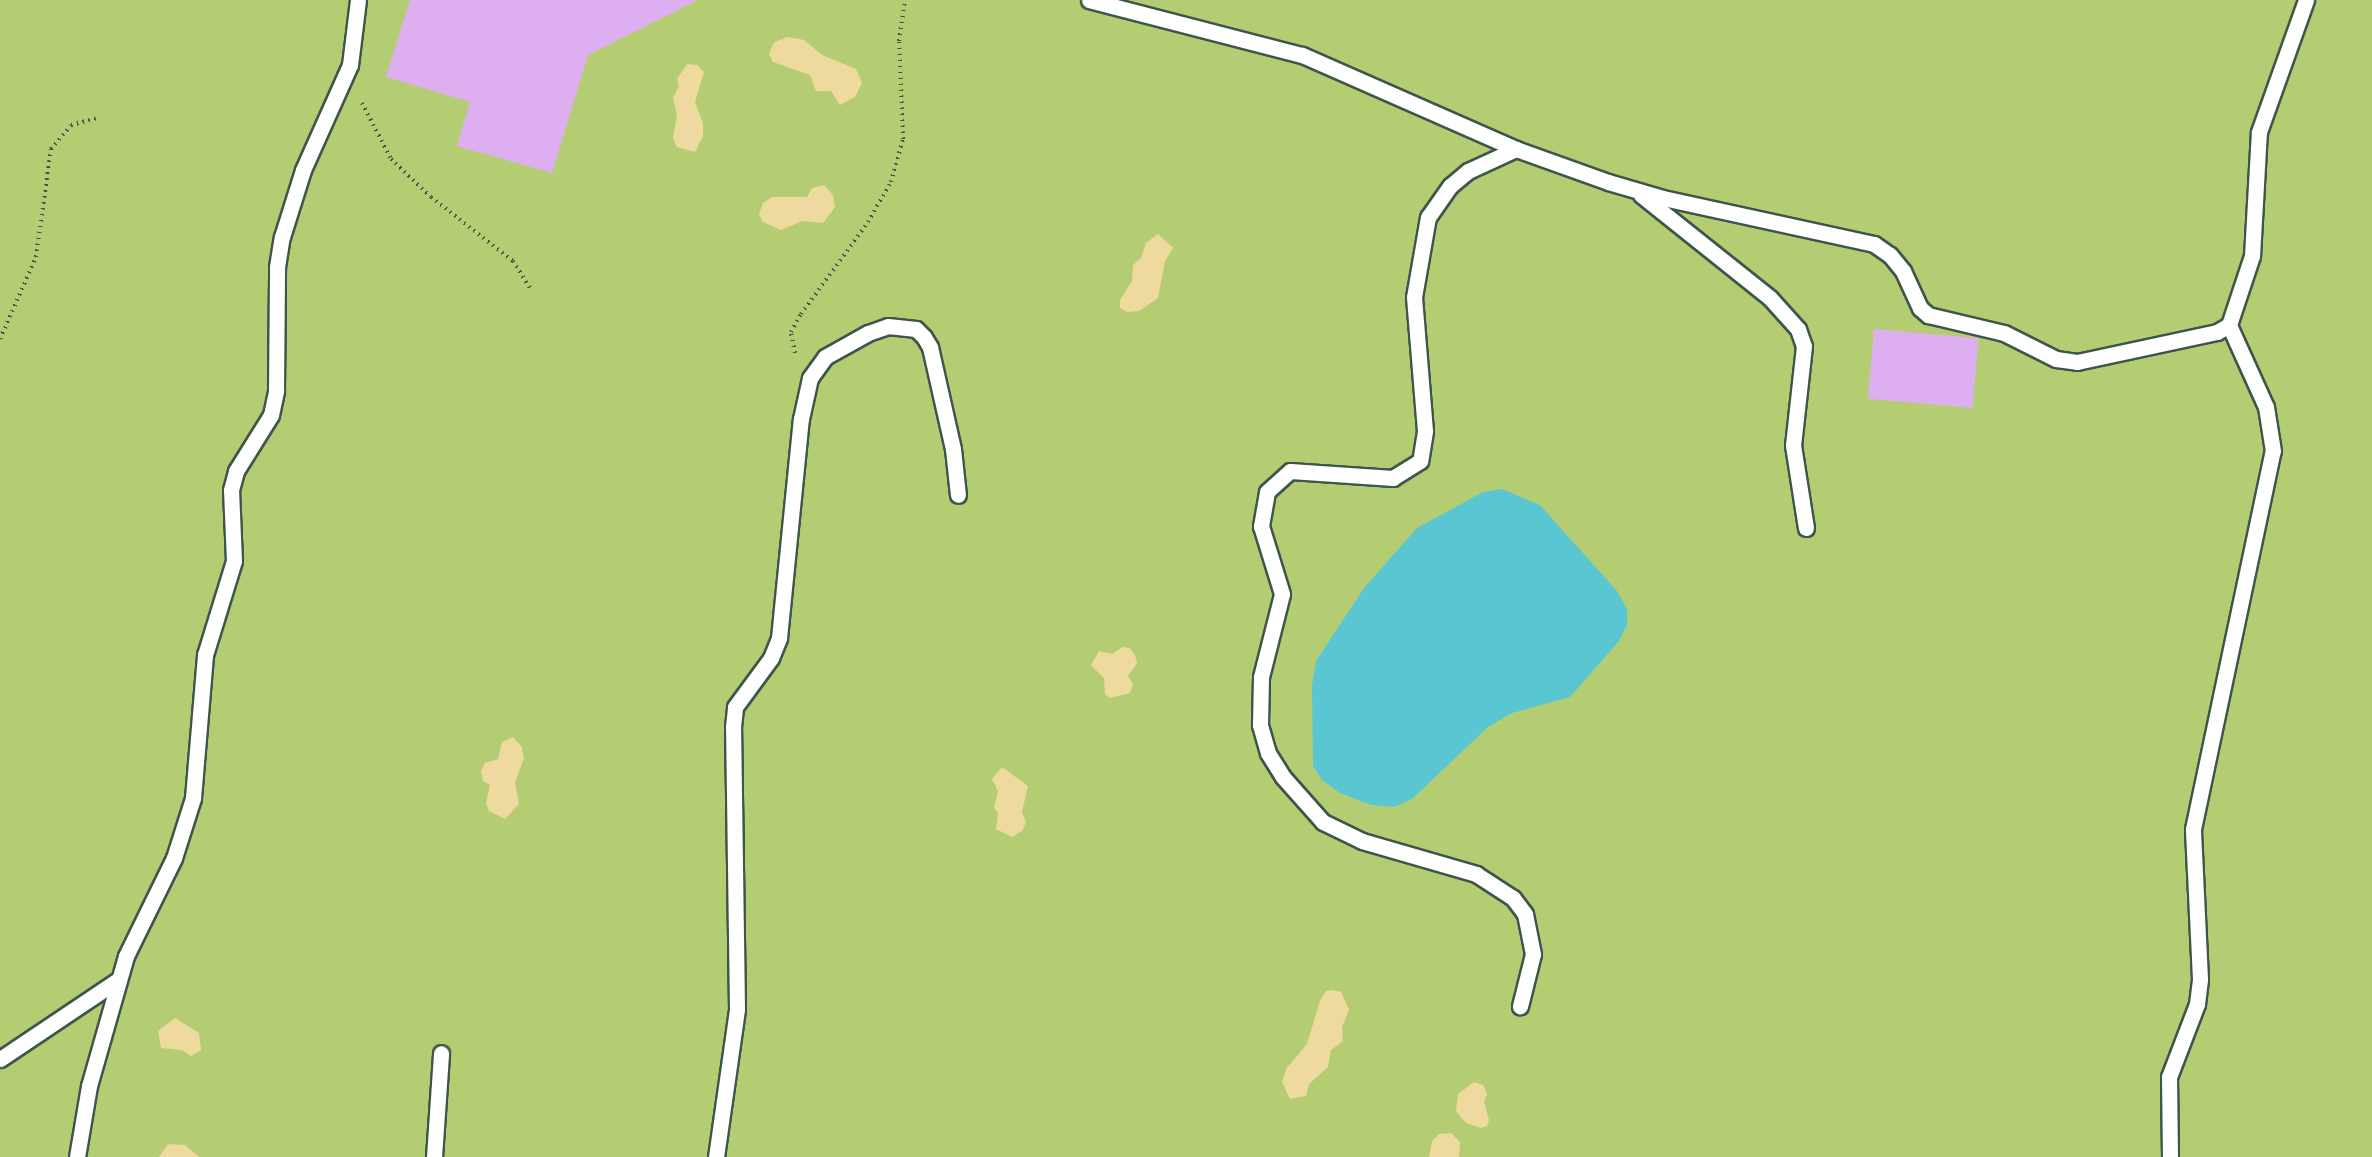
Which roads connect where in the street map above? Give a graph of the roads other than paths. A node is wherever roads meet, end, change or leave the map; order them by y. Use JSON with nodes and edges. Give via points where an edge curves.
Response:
{"nodes":[{"id":1,"x":358,"y":0,"type":"edge"},
{"id":2,"x":1089,"y":0,"type":"edge"},
{"id":3,"x":2306,"y":0,"type":"edge"},
{"id":4,"x":1516,"y":149,"type":"junction"},
{"id":5,"x":1634,"y":189,"type":"junction"},
{"id":6,"x":2229,"y":325,"type":"junction"},
{"id":7,"x":958,"y":495,"type":"dead end"},
{"id":8,"x":1806,"y":528,"type":"dead end"},
{"id":9,"x":118,"y":980,"type":"junction"},
{"id":10,"x":1520,"y":1006,"type":"dead end"},
{"id":11,"x":441,"y":1053,"type":"dead end"},
{"id":12,"x":0,"y":1059,"type":"edge"},
{"id":13,"x":77,"y":1157,"type":"edge"},
{"id":14,"x":434,"y":1157,"type":"edge"},
{"id":15,"x":716,"y":1157,"type":"edge"},
{"id":16,"x":2170,"y":1157,"type":"edge"}],
"edges":[{"from":1,"to":9,"type":"lane","via":[[350,65],[303,170],[282,237],[277,267],[276,391],[271,414],[236,471],[231,490],[234,561],[205,655],[193,798],[174,858],[139,923]]},
{"from":2,"to":4,"type":"lane","via":[[1302,56]]},
{"from":3,"to":6,"type":"lane","via":[[2259,132],[2252,256]]},
{"from":4,"to":5,"type":"lane"},
{"from":4,"to":10,"type":"lane","via":[[1468,171],[1443,194],[1428,217],[1416,273],[1413,321],[1425,431],[1420,461],[1393,477],[1290,471],[1268,492],[1261,526],[1282,594],[1261,677],[1260,725],[1268,753],[1283,777],[1323,822],[1362,841],[1476,874],[1513,898],[1525,914],[1533,954]]},
{"from":5,"to":6,"type":"lane","via":[[1874,244],[1903,271],[1920,308],[1928,315],[2004,333],[2056,359],[2102,359],[2217,332]]},
{"from":5,"to":8,"type":"lane","via":[[1770,298],[1798,328],[1804,346],[1793,446]]},
{"from":6,"to":16,"type":"lane","via":[[2266,407],[2273,451],[2193,829],[2200,979],[2197,1004],[2169,1077]]},
{"from":7,"to":15,"type":"lane","via":[[957,469],[930,347],[916,329],[888,326],[825,357],[810,378],[801,419],[779,638],[771,658],[735,707],[737,1009]]},
{"from":9,"to":12,"type":"lane"},
{"from":9,"to":13,"type":"lane","via":[[89,1086]]},
{"from":11,"to":14,"type":"lane"}]}
